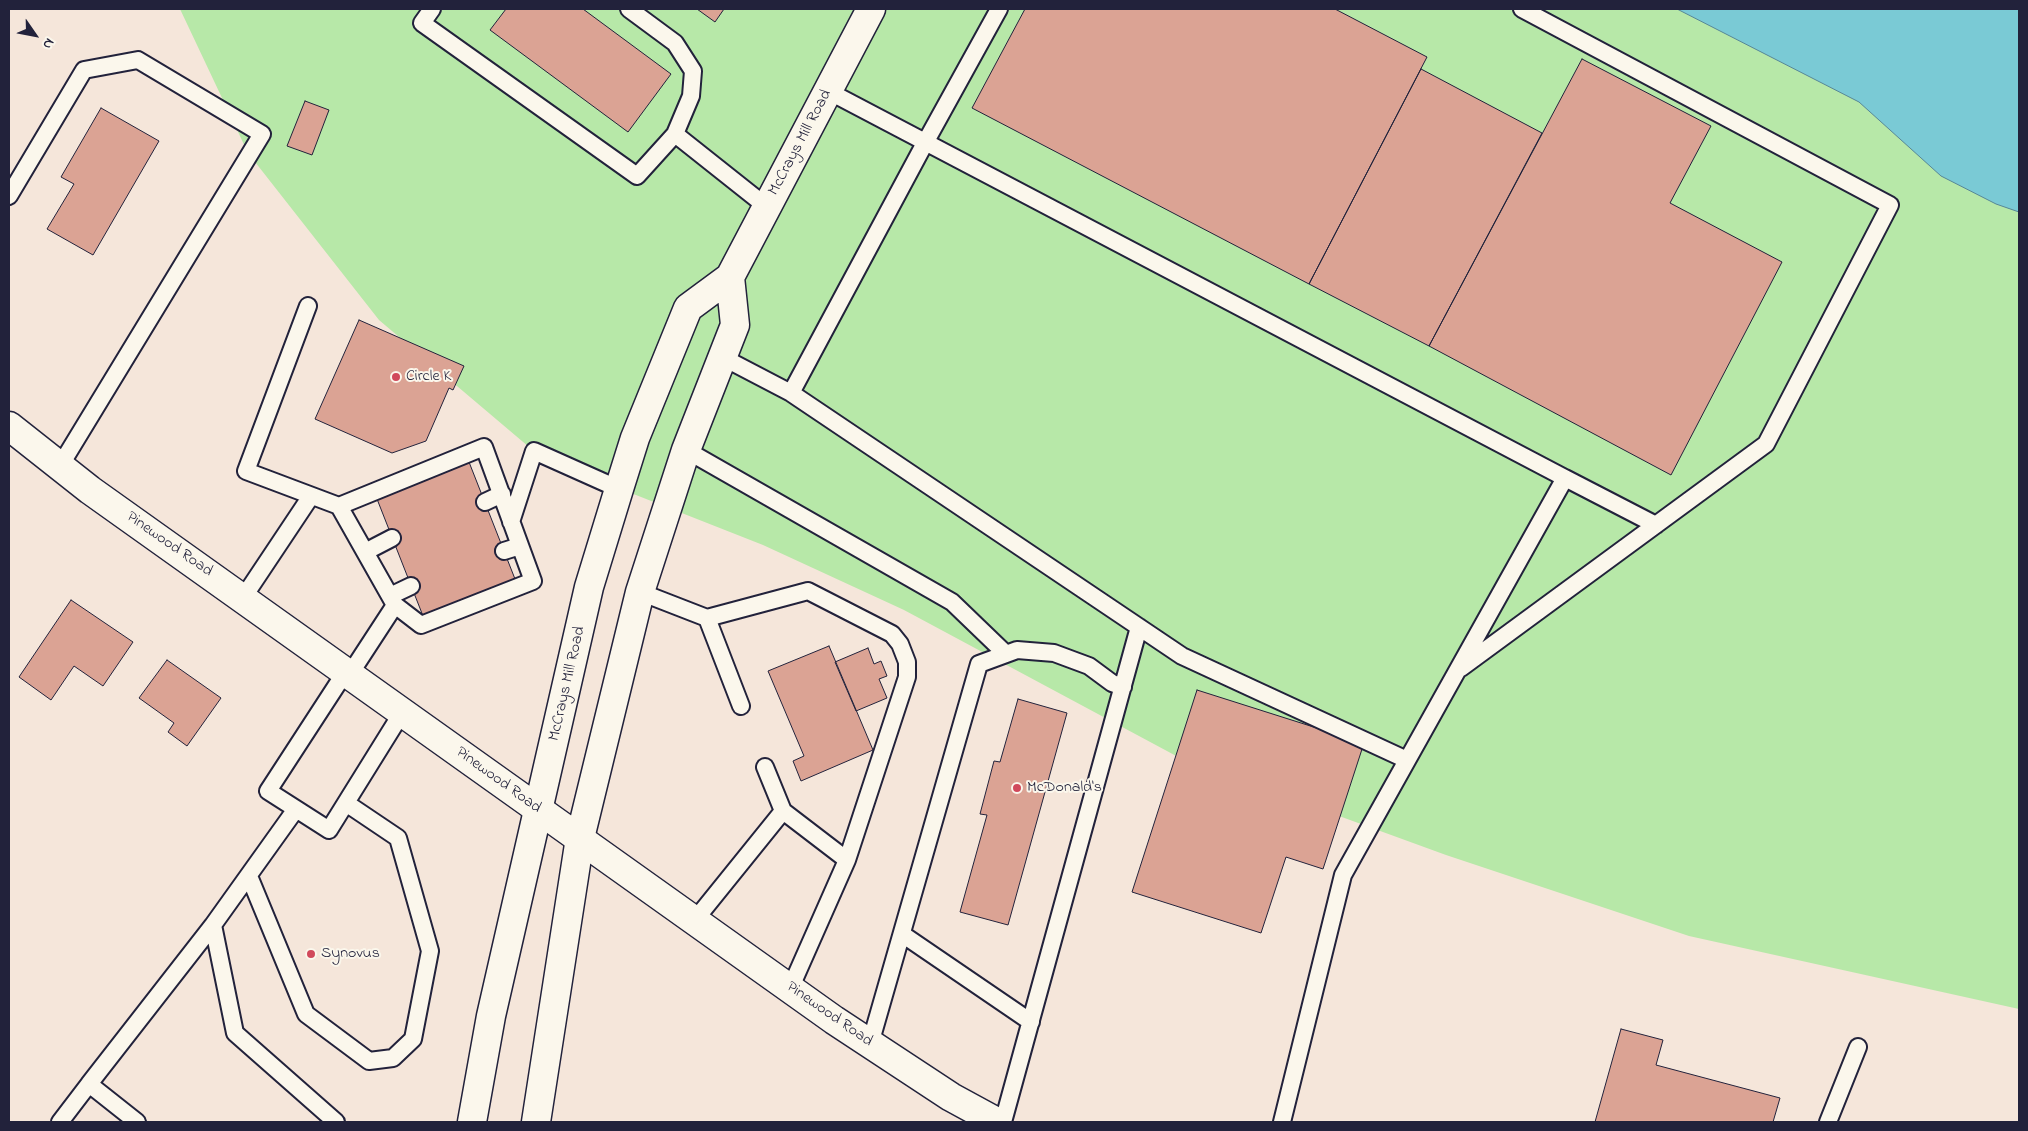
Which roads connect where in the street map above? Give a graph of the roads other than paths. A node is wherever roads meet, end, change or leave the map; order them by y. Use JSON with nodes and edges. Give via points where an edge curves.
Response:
{"nodes":[{"id":1,"x":432,"y":9,"type":"edge"},
{"id":2,"x":629,"y":9,"type":"edge"},
{"id":3,"x":871,"y":9,"type":"edge"},
{"id":4,"x":998,"y":9,"type":"edge"},
{"id":5,"x":1522,"y":9,"type":"edge"},
{"id":6,"x":828,"y":91,"type":"junction"},
{"id":7,"x":675,"y":134,"type":"junction"},
{"id":8,"x":925,"y":142,"type":"junction"},
{"id":9,"x":9,"y":196,"type":"edge"},
{"id":10,"x":767,"y":207,"type":"junction"},
{"id":11,"x":730,"y":277,"type":"junction"},
{"id":12,"x":308,"y":306,"type":"dead end"},
{"id":13,"x":722,"y":357,"type":"junction"},
{"id":14,"x":791,"y":393,"type":"junction"},
{"id":15,"x":9,"y":426,"type":"edge"},
{"id":16,"x":686,"y":450,"type":"junction"},
{"id":17,"x":60,"y":466,"type":"junction"},
{"id":18,"x":1565,"y":478,"type":"junction"},
{"id":19,"x":619,"y":489,"type":"junction"},
{"id":20,"x":502,"y":494,"type":"junction"},
{"id":21,"x":311,"y":496,"type":"junction"},
{"id":22,"x":485,"y":502,"type":"dead end"},
{"id":23,"x":339,"y":506,"type":"junction"},
{"id":24,"x":511,"y":522,"type":"junction"},
{"id":25,"x":1656,"y":525,"type":"junction"},
{"id":26,"x":392,"y":538,"type":"dead end"},
{"id":27,"x":520,"y":546,"type":"junction"},
{"id":28,"x":504,"y":551,"type":"dead end"},
{"id":29,"x":366,"y":552,"type":"junction"},
{"id":30,"x":411,"y":586,"type":"dead end"},
{"id":31,"x":640,"y":592,"type":"junction"},
{"id":32,"x":243,"y":598,"type":"junction"},
{"id":33,"x":392,"y":601,"type":"junction"},
{"id":34,"x":707,"y":618,"type":"junction"},
{"id":35,"x":1139,"y":627,"type":"junction"},
{"id":36,"x":1006,"y":654,"type":"junction"},
{"id":37,"x":348,"y":672,"type":"junction"},
{"id":38,"x":1457,"y":672,"type":"junction"},
{"id":39,"x":1123,"y":687,"type":"junction"},
{"id":40,"x":741,"y":706,"type":"dead end"},
{"id":41,"x":403,"y":711,"type":"junction"},
{"id":42,"x":1407,"y":760,"type":"junction"},
{"id":43,"x":765,"y":767,"type":"dead end"},
{"id":44,"x":346,"y":803,"type":"junction"},
{"id":45,"x":296,"y":809,"type":"junction"},
{"id":46,"x":784,"y":810,"type":"junction"},
{"id":47,"x":539,"y":811,"type":"junction"},
{"id":48,"x":580,"y":838,"type":"junction"},
{"id":49,"x":847,"y":860,"type":"junction"},
{"id":50,"x":249,"y":876,"type":"junction"},
{"id":51,"x":696,"y":920,"type":"junction"},
{"id":52,"x":213,"y":925,"type":"junction"},
{"id":53,"x":902,"y":934,"type":"junction"},
{"id":54,"x":790,"y":989,"type":"junction"},
{"id":55,"x":1031,"y":1022,"type":"junction"},
{"id":56,"x":870,"y":1044,"type":"junction"},
{"id":57,"x":1858,"y":1047,"type":"dead end"},
{"id":58,"x":89,"y":1084,"type":"junction"},
{"id":59,"x":60,"y":1122,"type":"edge"},
{"id":60,"x":137,"y":1122,"type":"edge"},
{"id":61,"x":336,"y":1122,"type":"edge"},
{"id":62,"x":472,"y":1122,"type":"edge"},
{"id":63,"x":536,"y":1122,"type":"edge"},
{"id":64,"x":997,"y":1122,"type":"edge"},
{"id":65,"x":1003,"y":1122,"type":"edge"},
{"id":66,"x":1282,"y":1122,"type":"edge"},
{"id":67,"x":1828,"y":1122,"type":"edge"}],
"edges":[{"from":1,"to":7,"type":"lane","via":[[422,22],[637,176]]},
{"from":2,"to":7,"type":"lane","via":[[675,43],[693,71],[691,96]]},
{"from":3,"to":6,"type":"street","name":"McCrays Mill Road"},
{"from":4,"to":8,"type":"lane"},
{"from":5,"to":25,"type":"lane","via":[[1890,205],[1766,444]]},
{"from":6,"to":8,"type":"lane"},
{"from":6,"to":10,"type":"street","name":"McCrays Mill Road"},
{"from":7,"to":10,"type":"lane"},
{"from":8,"to":14,"type":"lane"},
{"from":8,"to":18,"type":"lane"},
{"from":9,"to":17,"type":"lane","via":[[84,70],[138,60],[262,134]]},
{"from":10,"to":11,"type":"street","name":"McCrays Mill Road"},
{"from":11,"to":13,"type":"street","via":[[735,325]]},
{"from":11,"to":19,"type":"street","name":"McCrays Mill Road","via":[[688,308],[635,438]]},
{"from":12,"to":21,"type":"lane","via":[[246,471]]},
{"from":13,"to":14,"type":"lane"},
{"from":13,"to":16,"type":"street"},
{"from":14,"to":35,"type":"lane"},
{"from":15,"to":17,"type":"street","name":"Pinewood Road"},
{"from":16,"to":31,"type":"street"},
{"from":16,"to":36,"type":"lane","via":[[952,602]]},
{"from":17,"to":32,"type":"street","name":"Pinewood Road"},
{"from":18,"to":25,"type":"lane"},
{"from":18,"to":38,"type":"lane"},
{"from":19,"to":24,"type":"lane","via":[[534,451]]},
{"from":19,"to":47,"type":"street","name":"McCrays Mill Road","via":[[589,587]]},
{"from":20,"to":22,"type":"lane"},
{"from":20,"to":23,"type":"lane","via":[[484,448]]},
{"from":20,"to":24,"type":"lane"},
{"from":21,"to":23,"type":"lane"},
{"from":21,"to":32,"type":"lane"},
{"from":23,"to":29,"type":"lane"},
{"from":24,"to":27,"type":"lane"},
{"from":25,"to":38,"type":"lane"},
{"from":26,"to":29,"type":"lane"},
{"from":27,"to":28,"type":"lane"},
{"from":27,"to":33,"type":"lane","via":[[533,582],[421,626]]},
{"from":29,"to":33,"type":"lane"},
{"from":30,"to":33,"type":"lane"},
{"from":31,"to":34,"type":"lane"},
{"from":31,"to":48,"type":"street"},
{"from":32,"to":37,"type":"street","name":"Pinewood Road"},
{"from":33,"to":37,"type":"lane"},
{"from":34,"to":40,"type":"lane"},
{"from":34,"to":49,"type":"lane","via":[[808,591],[892,634],[900,644],[907,662],[907,676]]},
{"from":35,"to":39,"type":"lane"},
{"from":35,"to":42,"type":"lane","via":[[1182,656]]},
{"from":36,"to":39,"type":"lane","via":[[1017,650],[1054,653],[1088,666]]},
{"from":36,"to":53,"type":"lane","via":[[979,664]]},
{"from":37,"to":41,"type":"street","name":"Pinewood Road"},
{"from":37,"to":45,"type":"lane","via":[[268,791]]},
{"from":38,"to":42,"type":"lane"},
{"from":39,"to":55,"type":"lane"},
{"from":41,"to":44,"type":"lane"},
{"from":41,"to":47,"type":"street","name":"Pinewood Road"},
{"from":42,"to":66,"type":"lane","via":[[1343,875]]},
{"from":43,"to":46,"type":"lane"},
{"from":44,"to":45,"type":"lane","via":[[329,830]]},
{"from":44,"to":50,"type":"lane","via":[[398,838],[430,951],[413,1039],[393,1058],[369,1061],[306,1014]]},
{"from":45,"to":50,"type":"lane"},
{"from":46,"to":49,"type":"lane"},
{"from":46,"to":51,"type":"lane"},
{"from":47,"to":48,"type":"street","name":"Pinewood Road"},
{"from":47,"to":62,"type":"street","name":"McCrays Mill Road","via":[[491,1016]]},
{"from":48,"to":51,"type":"street","name":"Pinewood Road"},
{"from":48,"to":63,"type":"street"},
{"from":49,"to":54,"type":"lane"},
{"from":50,"to":52,"type":"lane"},
{"from":51,"to":54,"type":"street","name":"Pinewood Road"},
{"from":52,"to":58,"type":"lane"},
{"from":52,"to":61,"type":"lane","via":[[235,1032]]},
{"from":53,"to":55,"type":"lane"},
{"from":53,"to":56,"type":"lane"},
{"from":54,"to":56,"type":"street","name":"Pinewood Road"},
{"from":55,"to":65,"type":"lane"},
{"from":56,"to":64,"type":"street","name":"Pinewood Road","via":[[951,1097]]},
{"from":57,"to":67,"type":"lane"},
{"from":58,"to":59,"type":"lane"},
{"from":58,"to":60,"type":"lane"}]}
